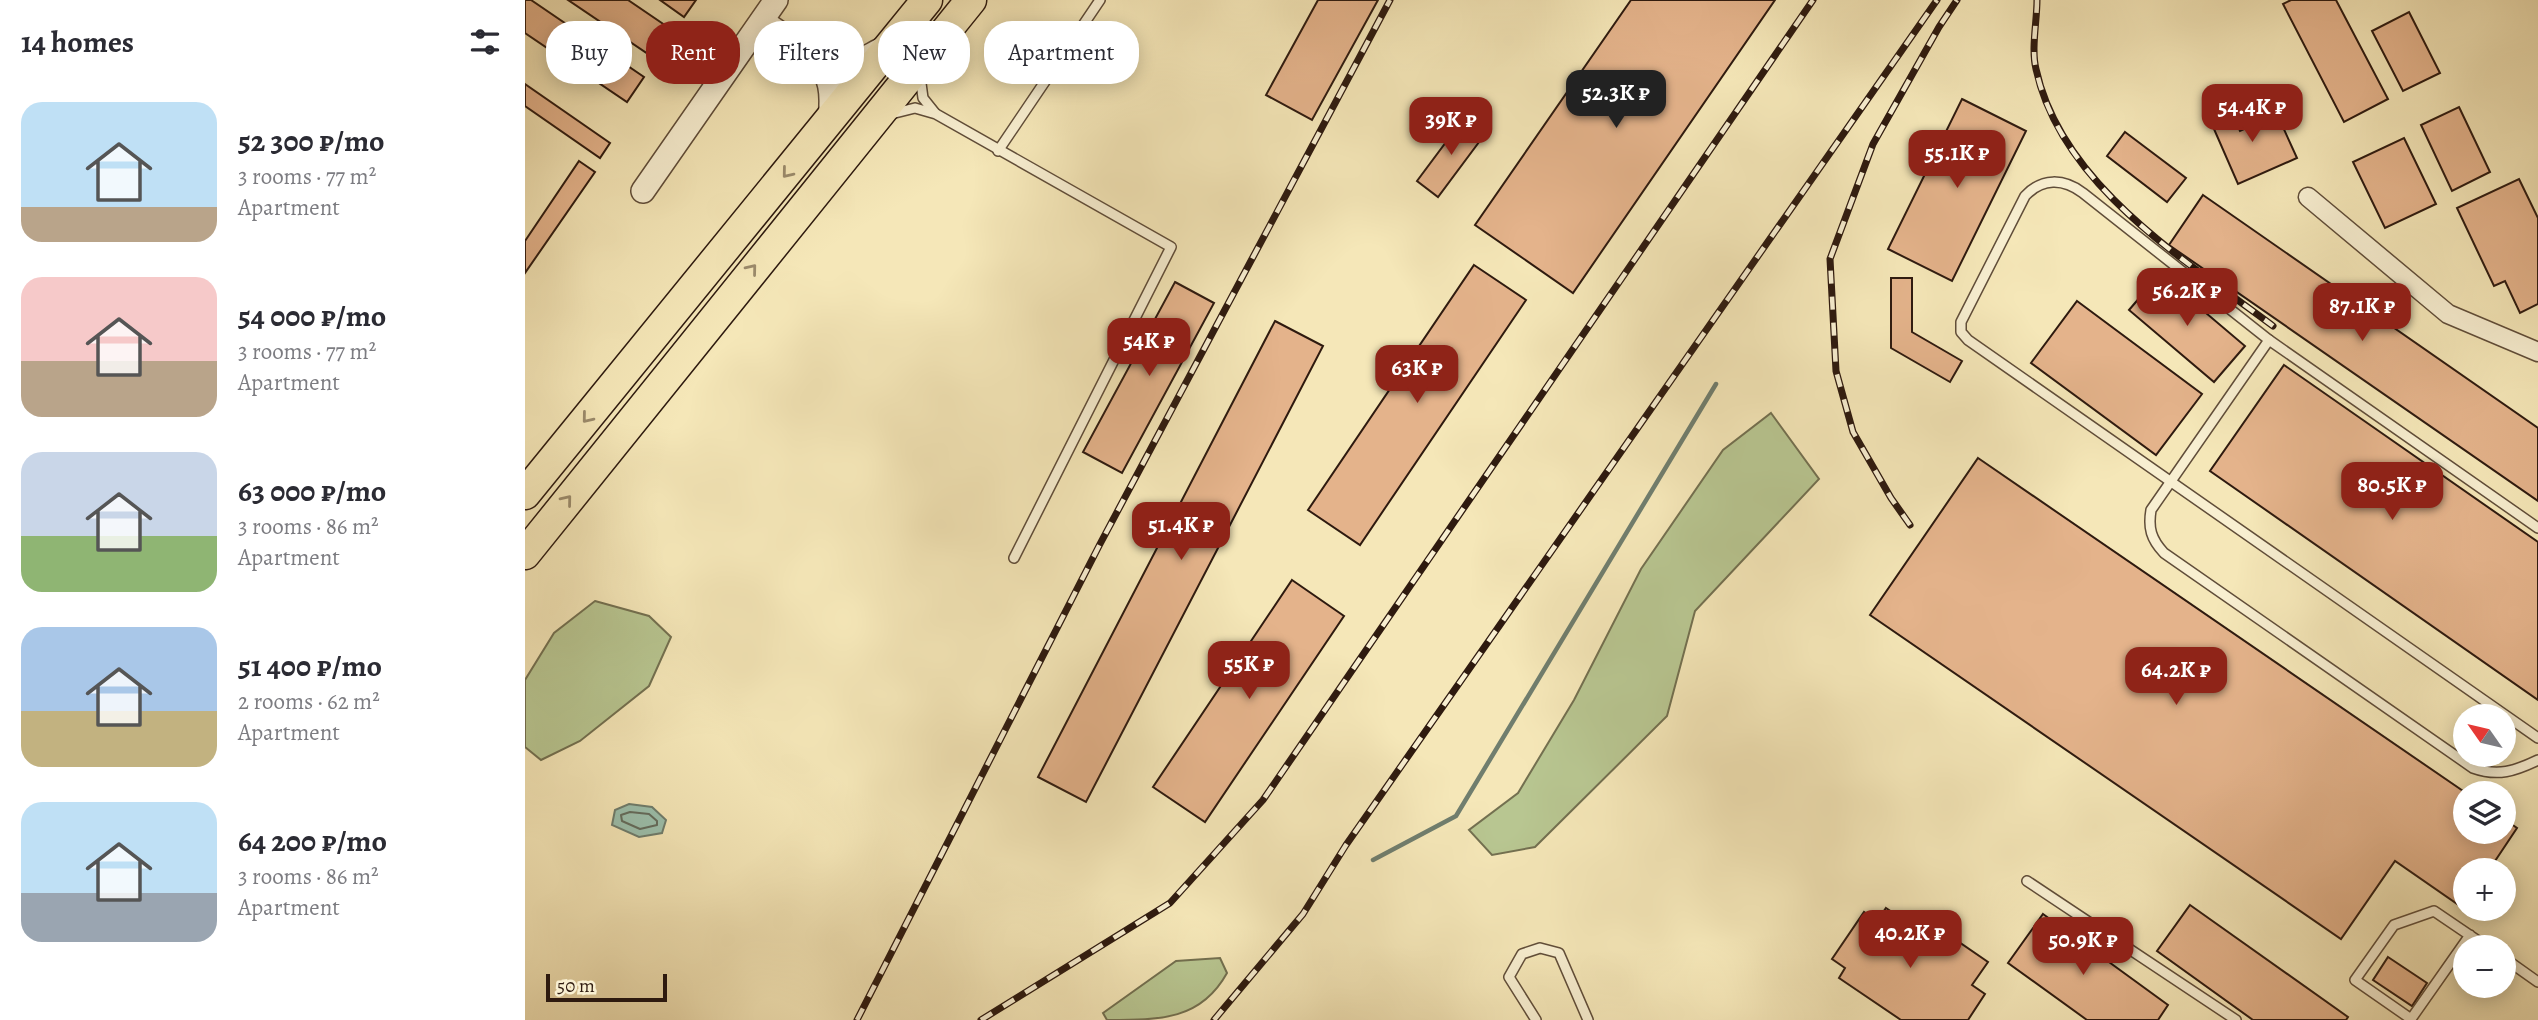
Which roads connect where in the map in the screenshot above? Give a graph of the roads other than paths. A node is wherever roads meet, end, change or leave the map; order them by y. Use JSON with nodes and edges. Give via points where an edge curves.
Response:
{"nodes":[{"id":1,"x":776,"y":0,"type":"edge"},
{"id":2,"x":927,"y":0,"type":"edge"},
{"id":3,"x":971,"y":0,"type":"edge"},
{"id":4,"x":1100,"y":0,"type":"edge"},
{"id":5,"x":763,"y":21,"type":"edge"},
{"id":6,"x":910,"y":21,"type":"edge"},
{"id":7,"x":955,"y":21,"type":"edge"},
{"id":8,"x":754,"y":33,"type":"edge"},
{"id":9,"x":878,"y":60,"type":"edge"},
{"id":10,"x":830,"y":84,"type":"edge"},
{"id":11,"x":904,"y":84,"type":"edge"},
{"id":12,"x":920,"y":84,"type":"edge"},
{"id":13,"x":936,"y":114,"type":"junction"},
{"id":14,"x":830,"y":120,"type":"junction"},
{"id":15,"x":871,"y":125,"type":"junction"},
{"id":16,"x":998,"y":151,"type":"junction"},
{"id":17,"x":643,"y":191,"type":"dead end"},
{"id":18,"x":2308,"y":197,"type":"dead end"},
{"id":19,"x":2269,"y":340,"type":"junction"},
{"id":20,"x":2538,"y":352,"type":"edge"},
{"id":21,"x":2170,"y":481,"type":"junction"},
{"id":22,"x":525,"y":494,"type":"edge"},
{"id":23,"x":2538,"y":528,"type":"edge"},
{"id":24,"x":525,"y":554,"type":"edge"},
{"id":25,"x":1014,"y":558,"type":"dead end"},
{"id":26,"x":2538,"y":738,"type":"edge"},
{"id":27,"x":2538,"y":760,"type":"edge"},
{"id":28,"x":2027,"y":881,"type":"dead end"},
{"id":29,"x":2470,"y":935,"type":"joint"},
{"id":30,"x":2516,"y":966,"type":"edge"},
{"id":31,"x":2538,"y":982,"type":"edge"},
{"id":32,"x":1536,"y":1020,"type":"edge"},
{"id":33,"x":1588,"y":1020,"type":"edge"},
{"id":34,"x":2236,"y":1020,"type":"edge"}],
"edges":[{"from":1,"to":5,"type":"street"},
{"from":2,"to":6,"type":"highway"},
{"from":3,"to":7,"type":"highway"},
{"from":4,"to":16,"type":"lane"},
{"from":8,"to":17,"type":"street"},
{"from":9,"to":14,"type":"highway"},
{"from":10,"to":14,"type":"street"},
{"from":11,"to":15,"type":"highway"},
{"from":12,"to":13,"type":"lane","via":[[923,98]]},
{"from":13,"to":15,"type":"lane","via":[[915,108]]},
{"from":13,"to":16,"type":"lane"},
{"from":14,"to":22,"type":"highway","one_way":true},
{"from":24,"to":15,"type":"highway","one_way":true},
{"from":16,"to":25,"type":"lane","via":[[1171,247]]},
{"from":18,"to":20,"type":"street","via":[[2448,314]]},
{"from":19,"to":21,"type":"lane"},
{"from":19,"to":21,"type":"lane","via":[[2074,186],[2048,182],[2031,189],[2021,201],[1961,322],[1961,332]]},
{"from":19,"to":23,"type":"lane"},
{"from":21,"to":26,"type":"lane"},
{"from":21,"to":27,"type":"lane","via":[[2151,510],[2149,522],[2155,544],[2164,553],[2473,768],[2498,774]]},
{"from":28,"to":34,"type":"lane"},
{"from":29,"to":29,"type":"lane","via":[[2411,1019],[2355,980],[2394,925],[2434,911]]},
{"from":30,"to":31,"type":"lane"},
{"from":32,"to":33,"type":"lane","via":[[1509,977],[1523,954],[1540,948],[1559,953]]}]}
